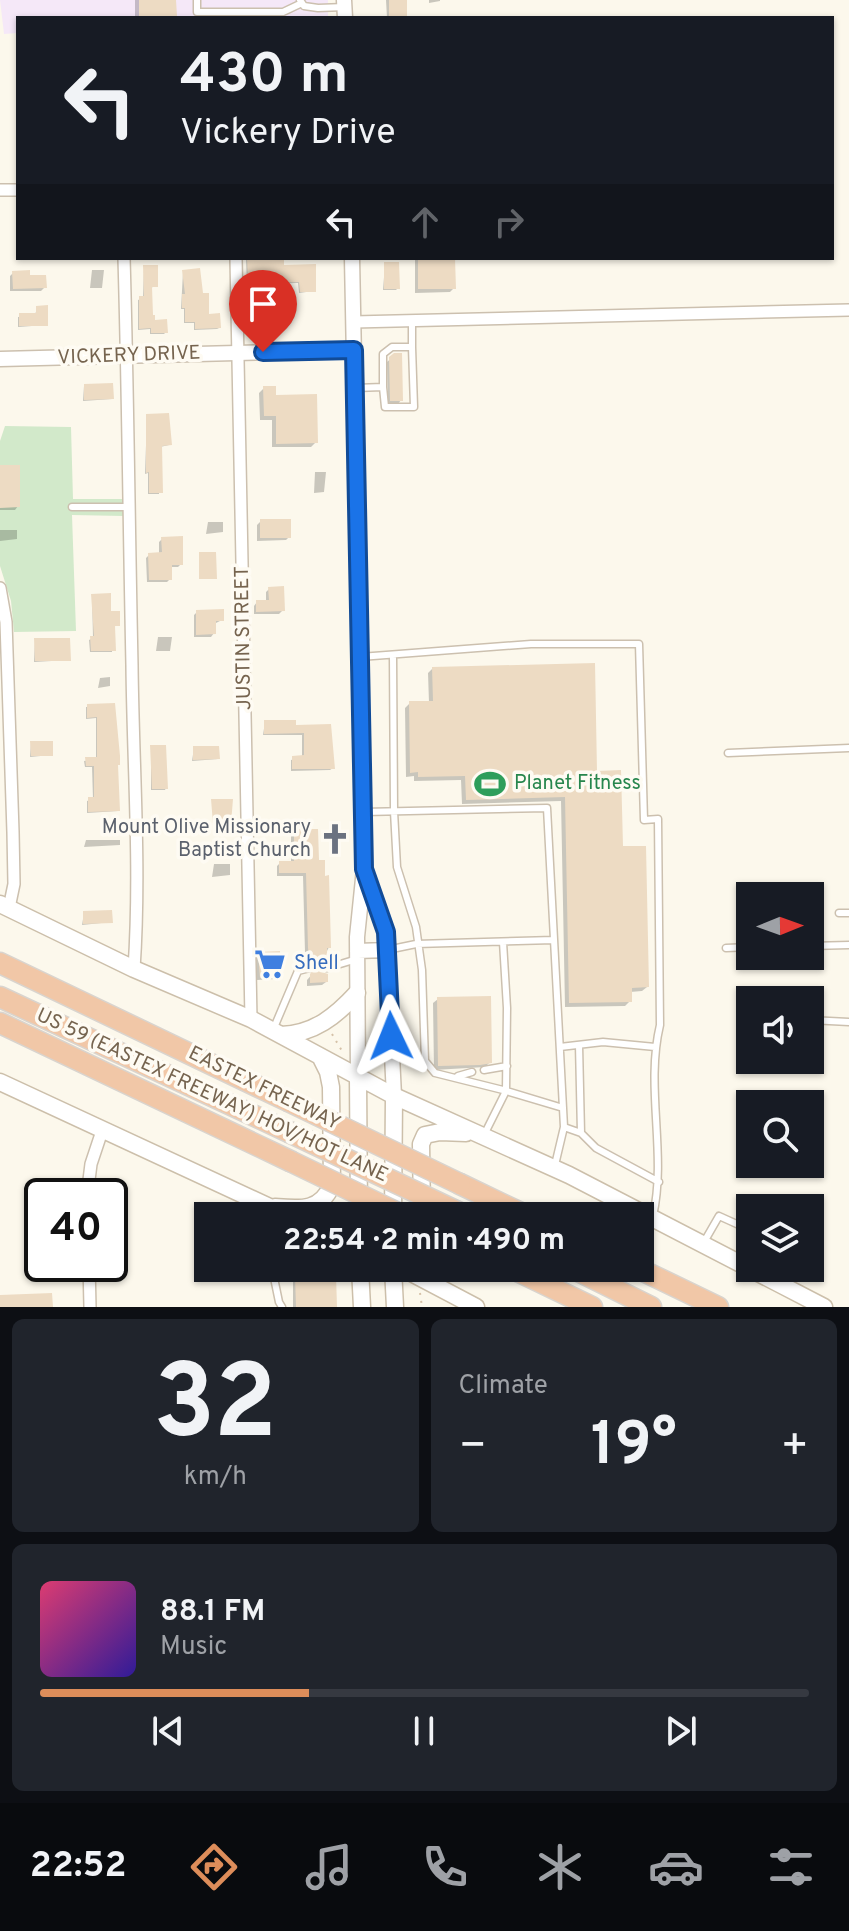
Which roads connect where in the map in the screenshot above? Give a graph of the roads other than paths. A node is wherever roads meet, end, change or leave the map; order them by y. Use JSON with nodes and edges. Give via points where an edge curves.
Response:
{"nodes":[{"id":1,"x":197,"y":0,"type":"edge"},
{"id":2,"x":301,"y":1,"type":"edge"},
{"id":3,"x":345,"y":8,"type":"edge"},
{"id":4,"x":124,"y":260,"type":"edge"},
{"id":5,"x":236,"y":260,"type":"edge"},
{"id":6,"x":352,"y":260,"type":"edge"},
{"id":7,"x":849,"y":310,"type":"edge"},
{"id":8,"x":412,"y":321,"type":"junction"},
{"id":9,"x":354,"y":322,"type":"junction"},
{"id":10,"x":412,"y":347,"type":"junction"},
{"id":11,"x":354,"y":350,"type":"junction"},
{"id":12,"x":238,"y":353,"type":"junction"},
{"id":13,"x":127,"y":356,"type":"junction"},
{"id":14,"x":0,"y":359,"type":"edge"},
{"id":15,"x":402,"y":364,"type":"dead end"},
{"id":16,"x":413,"y":364,"type":"junction"},
{"id":17,"x":403,"y":378,"type":"dead end"},
{"id":18,"x":413,"y":378,"type":"junction"},
{"id":19,"x":386,"y":386,"type":"junction"},
{"id":20,"x":355,"y":388,"type":"junction"},
{"id":21,"x":413,"y":392,"type":"junction"},
{"id":22,"x":403,"y":393,"type":"dead end"},
{"id":23,"x":72,"y":507,"type":"dead end"},
{"id":24,"x":130,"y":507,"type":"junction"},
{"id":25,"x":0,"y":588,"type":"edge"},
{"id":26,"x":393,"y":655,"type":"junction"},
{"id":27,"x":360,"y":657,"type":"junction"},
{"id":28,"x":849,"y":748,"type":"edge"},
{"id":29,"x":728,"y":753,"type":"dead end"},
{"id":30,"x":394,"y":811,"type":"junction"},
{"id":31,"x":363,"y":812,"type":"junction"},
{"id":32,"x":364,"y":869,"type":"junction"},
{"id":33,"x":4,"y":906,"type":"edge"},
{"id":34,"x":839,"y":913,"type":"dead end"},
{"id":35,"x":849,"y":913,"type":"edge"},
{"id":36,"x":554,"y":940,"type":"junction"},
{"id":37,"x":503,"y":942,"type":"junction"},
{"id":38,"x":416,"y":944,"type":"junction"},
{"id":39,"x":849,"y":945,"type":"edge"},
{"id":40,"x":824,"y":946,"type":"edge"},
{"id":41,"x":0,"y":947,"type":"edge"},
{"id":42,"x":726,"y":948,"type":"dead end"},
{"id":43,"x":736,"y":948,"type":"edge"},
{"id":44,"x":387,"y":950,"type":"junction"},
{"id":45,"x":357,"y":955,"type":"junction"},
{"id":46,"x":0,"y":963,"type":"edge"},
{"id":47,"x":310,"y":968,"type":"dead end"},
{"id":48,"x":327,"y":968,"type":"dead end"},
{"id":49,"x":134,"y":969,"type":"junction"},
{"id":50,"x":40,"y":982,"type":"junction"},
{"id":51,"x":357,"y":993,"type":"junction"},
{"id":52,"x":0,"y":997,"type":"edge"},
{"id":53,"x":251,"y":1019,"type":"junction"},
{"id":54,"x":824,"y":1021,"type":"edge"},
{"id":55,"x":849,"y":1022,"type":"edge"},
{"id":56,"x":0,"y":1023,"type":"edge"},
{"id":57,"x":276,"y":1032,"type":"junction"},
{"id":58,"x":579,"y":1045,"type":"junction"},
{"id":59,"x":560,"y":1047,"type":"junction"},
{"id":60,"x":655,"y":1047,"type":"junction"},
{"id":61,"x":320,"y":1056,"type":"junction"},
{"id":62,"x":507,"y":1066,"type":"junction"},
{"id":63,"x":484,"y":1070,"type":"dead end"},
{"id":64,"x":472,"y":1072,"type":"dead end"},
{"id":65,"x":358,"y":1077,"type":"junction"},
{"id":66,"x":455,"y":1077,"type":"junction"},
{"id":67,"x":0,"y":1082,"type":"edge"},
{"id":68,"x":506,"y":1091,"type":"junction"},
{"id":69,"x":394,"y":1096,"type":"junction"},
{"id":70,"x":563,"y":1108,"type":"junction"},
{"id":71,"x":564,"y":1127,"type":"junction"},
{"id":72,"x":102,"y":1131,"type":"junction"},
{"id":73,"x":581,"y":1133,"type":"junction"},
{"id":74,"x":483,"y":1136,"type":"junction"},
{"id":75,"x":555,"y":1168,"type":"junction"},
{"id":76,"x":89,"y":1178,"type":"edge"},
{"id":77,"x":659,"y":1182,"type":"junction"},
{"id":78,"x":255,"y":1202,"type":"edge"},
{"id":79,"x":320,"y":1202,"type":"edge"},
{"id":80,"x":359,"y":1202,"type":"edge"},
{"id":81,"x":375,"y":1202,"type":"edge"},
{"id":82,"x":393,"y":1202,"type":"edge"},
{"id":83,"x":422,"y":1202,"type":"edge"},
{"id":84,"x":437,"y":1202,"type":"edge"},
{"id":85,"x":498,"y":1202,"type":"edge"},
{"id":86,"x":621,"y":1202,"type":"edge"},
{"id":87,"x":654,"y":1208,"type":"edge"},
{"id":88,"x":654,"y":1219,"type":"edge"},
{"id":89,"x":736,"y":1224,"type":"edge"},
{"id":90,"x":703,"y":1244,"type":"junction"},
{"id":91,"x":736,"y":1259,"type":"edge"},
{"id":92,"x":654,"y":1276,"type":"edge"},
{"id":93,"x":89,"y":1282,"type":"edge"},
{"id":94,"x":275,"y":1282,"type":"edge"},
{"id":95,"x":361,"y":1282,"type":"edge"},
{"id":96,"x":394,"y":1282,"type":"edge"},
{"id":97,"x":429,"y":1282,"type":"edge"},
{"id":98,"x":433,"y":1282,"type":"edge"},
{"id":99,"x":540,"y":1282,"type":"edge"},
{"id":100,"x":600,"y":1282,"type":"edge"},
{"id":101,"x":781,"y":1282,"type":"edge"},
{"id":102,"x":435,"y":1285,"type":"junction"},
{"id":103,"x":90,"y":1307,"type":"edge"},
{"id":104,"x":282,"y":1307,"type":"edge"},
{"id":105,"x":362,"y":1307,"type":"edge"},
{"id":106,"x":395,"y":1307,"type":"edge"},
{"id":107,"x":454,"y":1307,"type":"edge"},
{"id":108,"x":476,"y":1307,"type":"edge"},
{"id":109,"x":592,"y":1307,"type":"edge"},
{"id":110,"x":651,"y":1307,"type":"edge"},
{"id":111,"x":718,"y":1307,"type":"edge"},
{"id":112,"x":824,"y":1307,"type":"edge"}],
"edges":[{"from":1,"to":2,"type":"lane","via":[[197,12],[283,12]]},
{"from":2,"to":3,"type":"lane","via":[[318,8]]},
{"from":4,"to":13,"type":"street"},
{"from":5,"to":12,"type":"street","name":"JUSTIN STREET"},
{"from":6,"to":9,"type":"street"},
{"from":7,"to":8,"type":"street"},
{"from":8,"to":9,"type":"street"},
{"from":8,"to":10,"type":"lane"},
{"from":9,"to":11,"type":"street"},
{"from":10,"to":16,"type":"lane"},
{"from":10,"to":19,"type":"lane","via":[[392,347],[383,354]]},
{"from":11,"to":12,"type":"street","name":"VICKERY DRIVE"},
{"from":11,"to":20,"type":"street"},
{"from":12,"to":13,"type":"street","name":"VICKERY DRIVE"},
{"from":12,"to":53,"type":"street","name":"JUSTIN STREET"},
{"from":13,"to":14,"type":"street","name":"VICKERY DRIVE"},
{"from":13,"to":24,"type":"street"},
{"from":15,"to":16,"type":"lane"},
{"from":16,"to":18,"type":"lane"},
{"from":17,"to":18,"type":"lane"},
{"from":18,"to":21,"type":"lane"},
{"from":19,"to":20,"type":"lane"},
{"from":19,"to":21,"type":"lane","via":[[385,407],[414,407]]},
{"from":20,"to":27,"type":"street"},
{"from":21,"to":22,"type":"lane"},
{"from":23,"to":24,"type":"lane"},
{"from":24,"to":49,"type":"street","via":[[138,857]]},
{"from":25,"to":33,"type":"street","via":[[6,622],[14,884]]},
{"from":26,"to":27,"type":"lane"},
{"from":26,"to":30,"type":"lane"},
{"from":26,"to":60,"type":"lane","via":[[531,644],[639,644],[644,820],[658,819],[660,1025]]},
{"from":27,"to":31,"type":"street"},
{"from":28,"to":29,"type":"lane"},
{"from":30,"to":31,"type":"lane"},
{"from":30,"to":36,"type":"lane","via":[[547,808]]},
{"from":30,"to":38,"type":"lane","via":[[397,867],[416,927]]},
{"from":31,"to":32,"type":"street"},
{"from":32,"to":44,"type":"street"},
{"from":32,"to":45,"type":"street"},
{"from":33,"to":49,"type":"main road"},
{"from":34,"to":35,"type":"lane"},
{"from":36,"to":37,"type":"lane"},
{"from":36,"to":59,"type":"lane"},
{"from":37,"to":38,"type":"lane"},
{"from":37,"to":62,"type":"lane"},
{"from":38,"to":44,"type":"lane"},
{"from":38,"to":66,"type":"lane","via":[[425,1061],[435,1073]]},
{"from":39,"to":40,"type":"lane"},
{"from":41,"to":50,"type":"highway"},
{"from":42,"to":43,"type":"lane"},
{"from":44,"to":45,"type":"street"},
{"from":44,"to":69,"type":"street"},
{"from":45,"to":48,"type":"lane"},
{"from":45,"to":51,"type":"street"},
{"from":46,"to":50,"type":"highway","name":"EASTEX FREEWAY"},
{"from":47,"to":57,"type":"lane","via":[[298,971]]},
{"from":49,"to":53,"type":"main road"},
{"from":50,"to":85,"type":"highway","name":"EASTEX FREEWAY","bridge":true},
{"from":51,"to":57,"type":"main road","via":[[319,1026],[292,1035]]},
{"from":51,"to":65,"type":"street"},
{"from":52,"to":84,"type":"highway","name":"US 59 (EASTEX FREEWAY) HOV/HOT LANE","bridge":true},
{"from":53,"to":57,"type":"main road"},
{"from":54,"to":55,"type":"lane"},
{"from":56,"to":81,"type":"highway","bridge":true},
{"from":57,"to":61,"type":"main road"},
{"from":58,"to":59,"type":"lane"},
{"from":58,"to":60,"type":"lane"},
{"from":58,"to":73,"type":"lane"},
{"from":59,"to":70,"type":"lane"},
{"from":60,"to":77,"type":"lane"},
{"from":61,"to":65,"type":"main road"},
{"from":61,"to":79,"type":"main road","via":[[331,1087],[332,1185]]},
{"from":62,"to":63,"type":"lane"},
{"from":62,"to":68,"type":"lane"},
{"from":64,"to":66,"type":"lane"},
{"from":65,"to":69,"type":"main road"},
{"from":65,"to":80,"type":"main road"},
{"from":66,"to":68,"type":"lane"},
{"from":67,"to":72,"type":"main road"},
{"from":68,"to":70,"type":"lane"},
{"from":68,"to":74,"type":"lane"},
{"from":69,"to":74,"type":"main road"},
{"from":69,"to":82,"type":"main road"},
{"from":70,"to":71,"type":"lane"},
{"from":71,"to":73,"type":"lane"},
{"from":71,"to":75,"type":"lane"},
{"from":72,"to":76,"type":"street"},
{"from":72,"to":78,"type":"main road"},
{"from":73,"to":77,"type":"lane","via":[[596,1148]]},
{"from":74,"to":75,"type":"main road"},
{"from":74,"to":83,"type":"main road","via":[[425,1135]]},
{"from":75,"to":86,"type":"main road"},
{"from":77,"to":87,"type":"lane"},
{"from":88,"to":90,"type":"main road"},
{"from":89,"to":90,"type":"lane","via":[[719,1216]]},
{"from":90,"to":91,"type":"main road"},
{"from":92,"to":111,"type":"highway"},
{"from":93,"to":103,"type":"street"},
{"from":94,"to":104,"type":"lane"},
{"from":95,"to":105,"type":"main road"},
{"from":96,"to":106,"type":"main road"},
{"from":97,"to":102,"type":"main road"},
{"from":98,"to":102,"type":"main road"},
{"from":99,"to":109,"type":"highway"},
{"from":100,"to":110,"type":"highway"},
{"from":101,"to":112,"type":"main road"},
{"from":102,"to":108,"type":"main road"},
{"from":107,"to":108,"type":"main road"}]}
